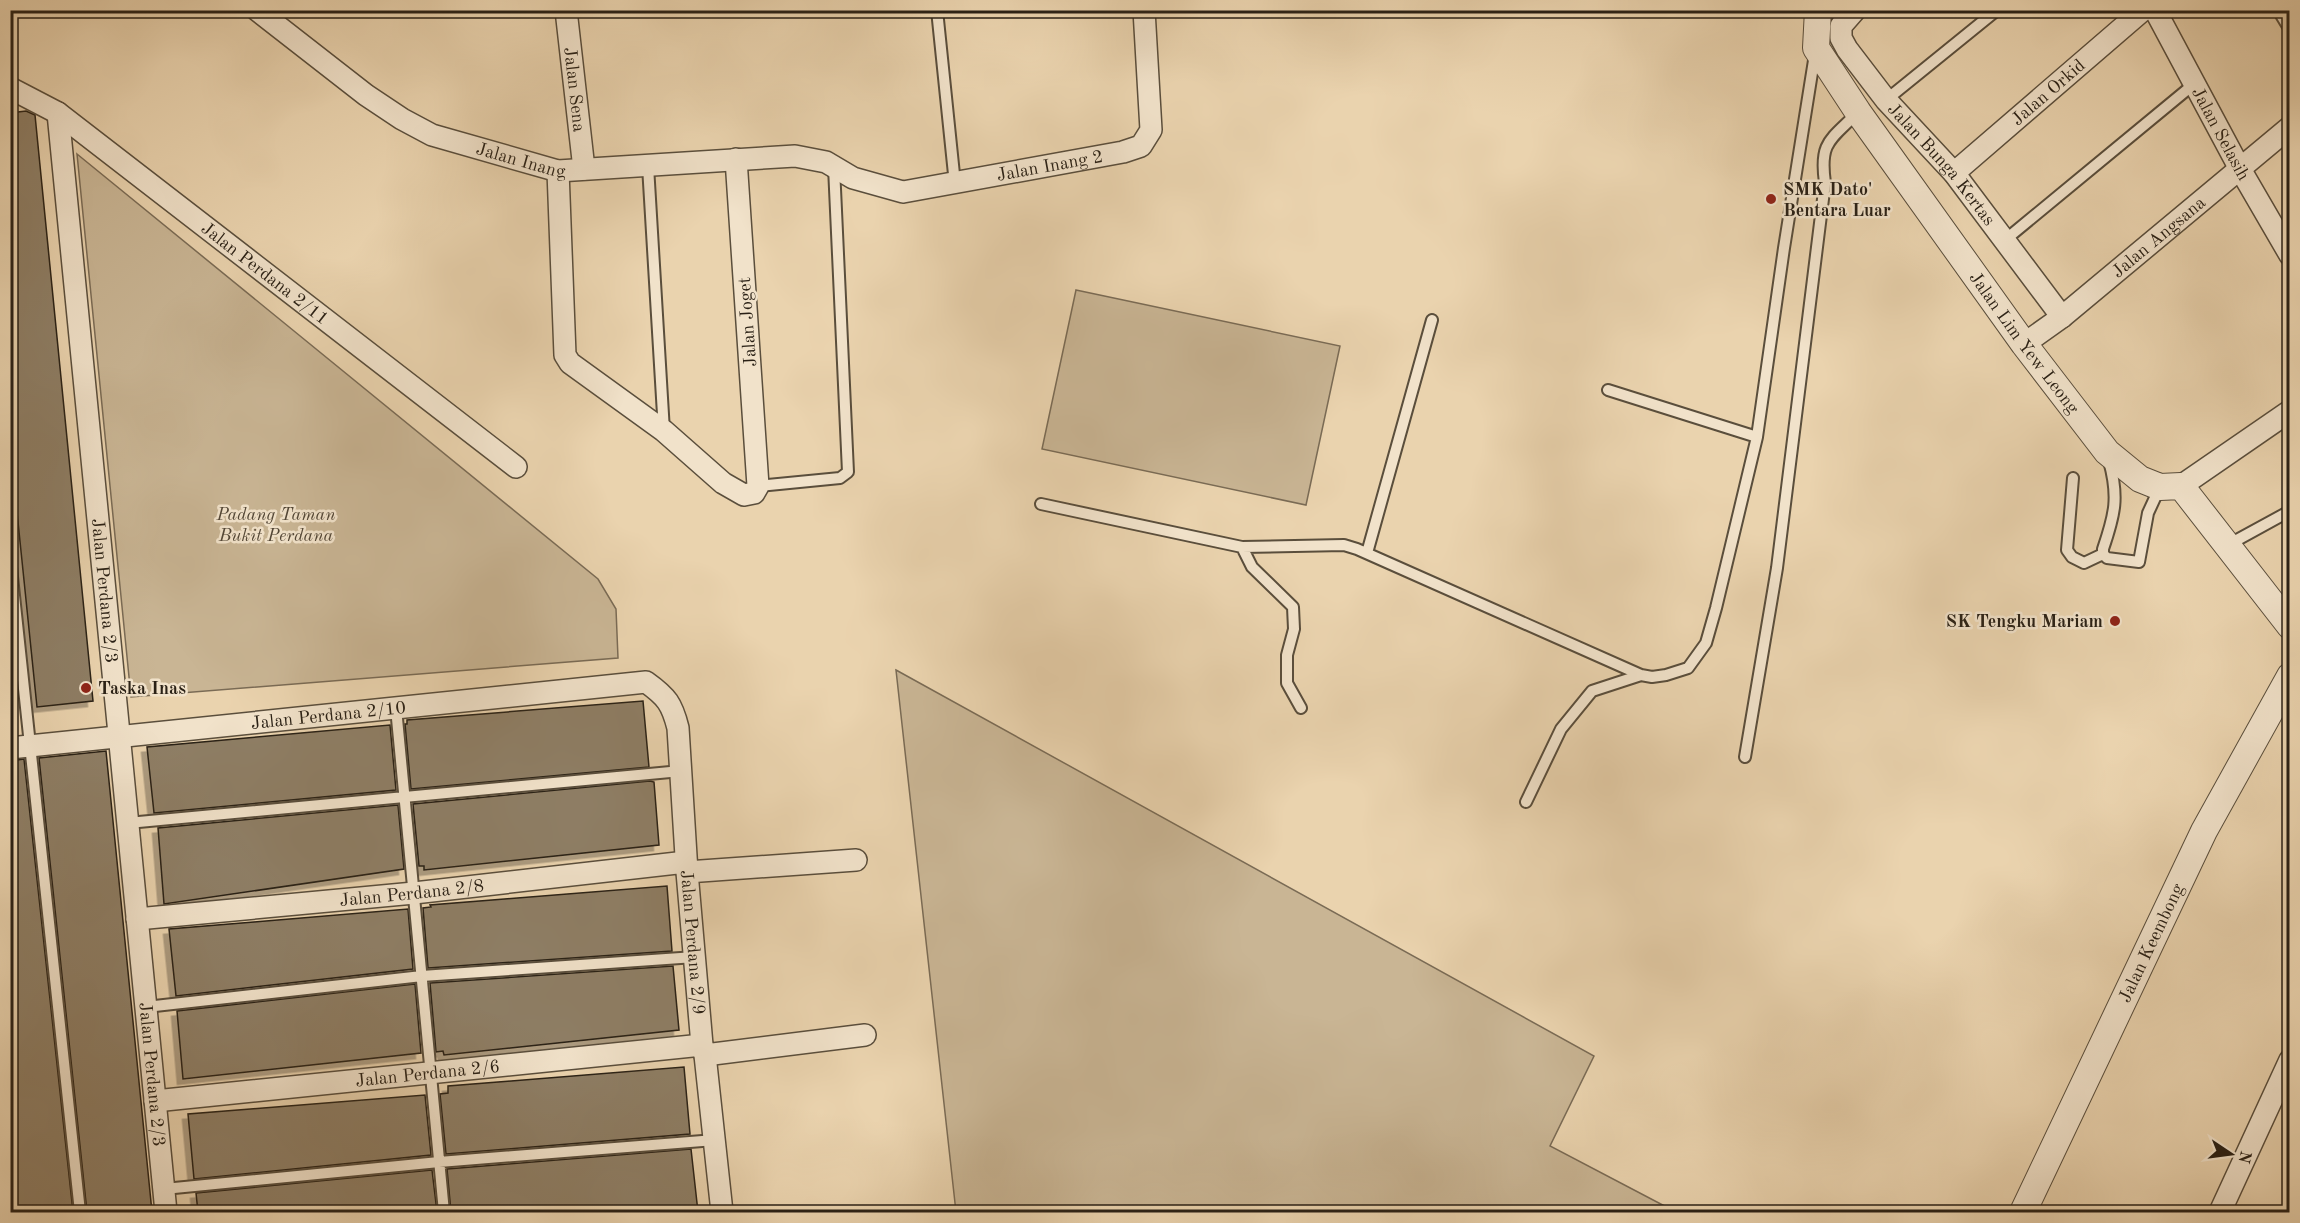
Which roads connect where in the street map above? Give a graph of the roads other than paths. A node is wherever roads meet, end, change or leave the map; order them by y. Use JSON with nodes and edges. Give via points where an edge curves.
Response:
{"nodes":[{"id":1,"x":257,"y":10,"type":"edge"},
{"id":2,"x":566,"y":10,"type":"edge"},
{"id":3,"x":938,"y":10,"type":"edge"},
{"id":4,"x":1144,"y":10,"type":"edge"},
{"id":5,"x":1818,"y":10,"type":"edge"},
{"id":6,"x":1855,"y":10,"type":"edge"},
{"id":7,"x":1997,"y":10,"type":"edge"},
{"id":8,"x":2143,"y":10,"type":"edge"},
{"id":9,"x":2155,"y":10,"type":"edge"},
{"id":10,"x":2278,"y":10,"type":"edge"},
{"id":11,"x":2289,"y":30,"type":"edge"},
{"id":12,"x":1815,"y":48,"type":"junction"},
{"id":13,"x":2194,"y":84,"type":"junction"},
{"id":14,"x":10,"y":88,"type":"edge"},
{"id":15,"x":1887,"y":100,"type":"junction"},
{"id":16,"x":1858,"y":112,"type":"junction"},
{"id":17,"x":58,"y":113,"type":"junction"},
{"id":18,"x":2289,"y":127,"type":"edge"},
{"id":19,"x":736,"y":159,"type":"junction"},
{"id":20,"x":830,"y":164,"type":"junction"},
{"id":21,"x":648,"y":165,"type":"junction"},
{"id":22,"x":584,"y":169,"type":"junction"},
{"id":23,"x":2240,"y":169,"type":"junction"},
{"id":24,"x":558,"y":171,"type":"junction"},
{"id":25,"x":1954,"y":173,"type":"junction"},
{"id":26,"x":955,"y":184,"type":"junction"},
{"id":27,"x":2005,"y":240,"type":"junction"},
{"id":28,"x":2289,"y":255,"type":"edge"},
{"id":29,"x":2062,"y":317,"type":"junction"},
{"id":30,"x":1432,"y":320,"type":"dead end"},
{"id":31,"x":2024,"y":344,"type":"junction"},
{"id":32,"x":1608,"y":390,"type":"dead end"},
{"id":33,"x":2289,"y":411,"type":"edge"},
{"id":34,"x":664,"y":431,"type":"junction"},
{"id":35,"x":1757,"y":437,"type":"junction"},
{"id":36,"x":2107,"y":452,"type":"junction"},
{"id":37,"x":516,"y":467,"type":"dead end"},
{"id":38,"x":2073,"y":478,"type":"dead end"},
{"id":39,"x":758,"y":486,"type":"junction"},
{"id":40,"x":2170,"y":486,"type":"junction"},
{"id":41,"x":1041,"y":504,"type":"dead end"},
{"id":42,"x":2289,"y":511,"type":"edge"},
{"id":43,"x":2225,"y":546,"type":"junction"},
{"id":44,"x":1242,"y":547,"type":"junction"},
{"id":45,"x":1367,"y":553,"type":"junction"},
{"id":46,"x":2103,"y":554,"type":"junction"},
{"id":47,"x":10,"y":558,"type":"edge"},
{"id":48,"x":2289,"y":626,"type":"edge"},
{"id":49,"x":1641,"y":675,"type":"junction"},
{"id":50,"x":2289,"y":676,"type":"edge"},
{"id":51,"x":646,"y":682,"type":"joint"},
{"id":52,"x":396,"y":708,"type":"junction"},
{"id":53,"x":1300,"y":708,"type":"dead end"},
{"id":54,"x":119,"y":736,"type":"junction"},
{"id":55,"x":20,"y":747,"type":"edge"},
{"id":56,"x":1745,"y":757,"type":"dead end"},
{"id":57,"x":681,"y":771,"type":"junction"},
{"id":58,"x":405,"y":797,"type":"junction"},
{"id":59,"x":1526,"y":802,"type":"dead end"},
{"id":60,"x":128,"y":823,"type":"junction"},
{"id":61,"x":856,"y":860,"type":"dead end"},
{"id":62,"x":687,"y":867,"type":"junction"},
{"id":63,"x":414,"y":893,"type":"junction"},
{"id":64,"x":137,"y":919,"type":"junction"},
{"id":65,"x":695,"y":957,"type":"junction"},
{"id":66,"x":422,"y":976,"type":"junction"},
{"id":67,"x":146,"y":1007,"type":"junction"},
{"id":68,"x":865,"y":1035,"type":"dead end"},
{"id":69,"x":703,"y":1050,"type":"junction"},
{"id":70,"x":2289,"y":1060,"type":"edge"},
{"id":71,"x":431,"y":1071,"type":"junction"},
{"id":72,"x":155,"y":1101,"type":"junction"},
{"id":73,"x":715,"y":1140,"type":"junction"},
{"id":74,"x":439,"y":1162,"type":"junction"},
{"id":75,"x":164,"y":1189,"type":"junction"},
{"id":76,"x":80,"y":1212,"type":"edge"},
{"id":77,"x":166,"y":1212,"type":"edge"},
{"id":78,"x":444,"y":1212,"type":"edge"},
{"id":79,"x":722,"y":1212,"type":"edge"},
{"id":80,"x":2023,"y":1212,"type":"edge"},
{"id":81,"x":2220,"y":1212,"type":"edge"}],
"edges":[{"from":1,"to":24,"type":"street","name":"Jalan Inang","via":[[402,119],[432,135]]},
{"from":2,"to":22,"type":"street","name":"Jalan Sena"},
{"from":3,"to":26,"type":"lane"},
{"from":4,"to":26,"type":"street","name":"Jalan Inang 2","via":[[1150,130],[1141,146]]},
{"from":5,"to":12,"type":"street"},
{"from":6,"to":15,"type":"street","name":"Jalan Bunga Kertas","via":[[1840,26],[1841,38]]},
{"from":7,"to":15,"type":"lane"},
{"from":8,"to":25,"type":"street","name":"Jalan Orkid"},
{"from":9,"to":13,"type":"street","name":"Jalan Selasih"},
{"from":10,"to":11,"type":"lane"},
{"from":12,"to":16,"type":"street","name":"Jalan Lim Yew Leong"},
{"from":12,"to":35,"type":"lane"},
{"from":13,"to":23,"type":"street","name":"Jalan Selasih"},
{"from":13,"to":27,"type":"lane"},
{"from":14,"to":17,"type":"street","name":"Jalan Perdana 2/11"},
{"from":15,"to":25,"type":"street","name":"Jalan Bunga Kertas"},
{"from":16,"to":31,"type":"street","name":"Jalan Lim Yew Leong"},
{"from":16,"to":56,"type":"lane","via":[[1826,145],[1823,155],[1826,183],[1777,568]]},
{"from":17,"to":37,"type":"street","name":"Jalan Perdana 2/11"},
{"from":17,"to":54,"type":"street","name":"Jalan Perdana 2/3"},
{"from":18,"to":23,"type":"street","name":"Jalan Angsana"},
{"from":19,"to":20,"type":"street","name":"Jalan Inang","via":[[795,156]]},
{"from":19,"to":21,"type":"street","name":"Jalan Inang"},
{"from":19,"to":39,"type":"street","name":"Jalan Joget"},
{"from":20,"to":26,"type":"street","name":"Jalan Inang 2","via":[[853,178],[903,192]]},
{"from":20,"to":39,"type":"lane","via":[[848,472],[840,478]]},
{"from":21,"to":22,"type":"street","name":"Jalan Inang"},
{"from":21,"to":34,"type":"lane"},
{"from":22,"to":24,"type":"street","name":"Jalan Inang"},
{"from":23,"to":28,"type":"street","name":"Jalan Selasih"},
{"from":23,"to":29,"type":"street","name":"Jalan Angsana"},
{"from":24,"to":34,"type":"street","via":[[565,355],[570,363]]},
{"from":25,"to":27,"type":"street","name":"Jalan Bunga Kertas"},
{"from":27,"to":29,"type":"street","name":"Jalan Bunga Kertas"},
{"from":29,"to":31,"type":"street","name":"Jalan Angsana"},
{"from":30,"to":45,"type":"lane"},
{"from":31,"to":36,"type":"street","name":"Jalan Lim Yew Leong"},
{"from":32,"to":35,"type":"lane"},
{"from":33,"to":40,"type":"street"},
{"from":34,"to":39,"type":"street","via":[[723,483],[744,495],[754,493]]},
{"from":35,"to":49,"type":"lane","via":[[1706,643],[1688,668],[1666,675]]},
{"from":36,"to":40,"type":"street","name":"Jalan Lim Yew Leong","via":[[2140,479]]},
{"from":36,"to":46,"type":"lane","via":[[2115,482],[2115,515]]},
{"from":38,"to":46,"type":"lane","via":[[2067,550],[2084,562]]},
{"from":40,"to":43,"type":"street","name":"Jalan Lim Yew Leong"},
{"from":40,"to":46,"type":"lane","via":[[2148,513],[2139,562],[2107,558]]},
{"from":41,"to":44,"type":"lane"},
{"from":42,"to":43,"type":"lane"},
{"from":43,"to":48,"type":"street","name":"Jalan Lim Yew Leong"},
{"from":44,"to":45,"type":"lane","via":[[1344,545]]},
{"from":44,"to":53,"type":"lane","via":[[1252,567],[1293,607],[1287,683]]},
{"from":45,"to":49,"type":"lane"},
{"from":47,"to":55,"type":"lane"},
{"from":49,"to":59,"type":"lane","via":[[1592,691],[1561,729]]},
{"from":50,"to":80,"type":"street","name":"Jalan Keembong","via":[[2204,831]]},
{"from":51,"to":52,"type":"street","name":"Jalan Perdana 2/10"},
{"from":51,"to":57,"type":"street","name":"Jalan Perdana 2/9","via":[[664,695],[674,709]]},
{"from":52,"to":54,"type":"street","name":"Jalan Perdana 2/10"},
{"from":52,"to":58,"type":"lane"},
{"from":54,"to":55,"type":"street","name":"Jalan Perdana 2/10"},
{"from":54,"to":60,"type":"street","name":"Jalan Perdana 2/3"},
{"from":55,"to":76,"type":"lane"},
{"from":57,"to":58,"type":"lane"},
{"from":57,"to":62,"type":"street","name":"Jalan Perdana 2/9"},
{"from":58,"to":60,"type":"lane"},
{"from":58,"to":63,"type":"lane"},
{"from":60,"to":64,"type":"street","name":"Jalan Perdana 2/3"},
{"from":61,"to":62,"type":"street","name":"Jalan Perdana 2/8"},
{"from":62,"to":63,"type":"street","name":"Jalan Perdana 2/8"},
{"from":62,"to":65,"type":"street","name":"Jalan Perdana 2/9"},
{"from":63,"to":64,"type":"street","name":"Jalan Perdana 2/8"},
{"from":63,"to":66,"type":"lane"},
{"from":64,"to":67,"type":"street","name":"Jalan Perdana 2/3"},
{"from":65,"to":66,"type":"lane"},
{"from":65,"to":69,"type":"street","name":"Jalan Perdana 2/9"},
{"from":66,"to":67,"type":"lane"},
{"from":66,"to":71,"type":"lane"},
{"from":67,"to":72,"type":"street","name":"Jalan Perdana 2/3"},
{"from":68,"to":69,"type":"street","name":"Jalan Perdana 2/6"},
{"from":69,"to":71,"type":"street","name":"Jalan Perdana 2/6"},
{"from":69,"to":73,"type":"street","name":"Jalan Perdana 2/9"},
{"from":70,"to":81,"type":"street"},
{"from":71,"to":72,"type":"street","name":"Jalan Perdana 2/6"},
{"from":71,"to":74,"type":"lane"},
{"from":72,"to":75,"type":"street","name":"Jalan Perdana 2/3"},
{"from":73,"to":74,"type":"lane"},
{"from":73,"to":79,"type":"street","name":"Jalan Perdana 2/9"},
{"from":74,"to":75,"type":"lane"},
{"from":74,"to":78,"type":"lane"},
{"from":75,"to":77,"type":"street","name":"Jalan Perdana 2/3"}]}
